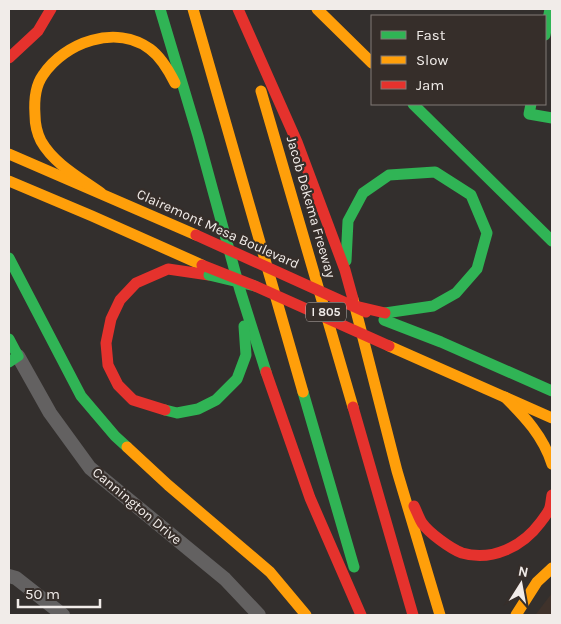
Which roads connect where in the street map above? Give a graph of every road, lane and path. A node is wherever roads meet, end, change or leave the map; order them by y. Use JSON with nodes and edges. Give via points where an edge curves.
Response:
{"nodes":[{"id":1,"x":51,"y":9,"type":"edge"},
{"id":2,"x":160,"y":9,"type":"edge"},
{"id":3,"x":193,"y":9,"type":"edge"},
{"id":4,"x":238,"y":9,"type":"edge"},
{"id":5,"x":317,"y":9,"type":"edge"},
{"id":6,"x":550,"y":9,"type":"edge"},
{"id":7,"x":546,"y":30,"type":"edge"},
{"id":8,"x":9,"y":58,"type":"edge"},
{"id":9,"x":371,"y":62,"type":"edge"},
{"id":10,"x":414,"y":105,"type":"edge"},
{"id":11,"x":530,"y":109,"type":"edge"},
{"id":12,"x":552,"y":118,"type":"edge"},
{"id":13,"x":198,"y":136,"type":"junction"},
{"id":14,"x":9,"y":154,"type":"edge"},
{"id":15,"x":9,"y":181,"type":"edge"},
{"id":16,"x":101,"y":193,"type":"junction"},
{"id":17,"x":552,"y":241,"type":"edge"},
{"id":18,"x":9,"y":258,"type":"edge"},
{"id":19,"x":206,"y":270,"type":"junction"},
{"id":20,"x":345,"y":270,"type":"junction"},
{"id":21,"x":240,"y":290,"type":"junction"},
{"id":22,"x":385,"y":316,"type":"junction"},
{"id":23,"x":9,"y":339,"type":"edge"},
{"id":24,"x":13,"y":359,"type":"edge"},
{"id":25,"x":552,"y":391,"type":"edge"},
{"id":26,"x":505,"y":397,"type":"junction"},
{"id":27,"x":552,"y":418,"type":"edge"},
{"id":28,"x":552,"y":464,"type":"edge"},
{"id":29,"x":397,"y":471,"type":"junction"},
{"id":30,"x":552,"y":495,"type":"edge"},
{"id":31,"x":552,"y":568,"type":"edge"},
{"id":32,"x":9,"y":576,"type":"edge"},
{"id":33,"x":59,"y":614,"type":"edge"},
{"id":34,"x":258,"y":615,"type":"edge"},
{"id":35,"x":306,"y":615,"type":"edge"},
{"id":36,"x":361,"y":615,"type":"edge"},
{"id":37,"x":368,"y":615,"type":"edge"},
{"id":38,"x":414,"y":615,"type":"edge"},
{"id":39,"x":440,"y":615,"type":"edge"},
{"id":40,"x":516,"y":615,"type":"edge"}],
"edges":[{"from":1,"to":8,"type":"main road","via":[[38,31]]},
{"from":2,"to":13,"type":"main road"},
{"from":3,"to":37,"type":"main road"},
{"from":4,"to":20,"type":"main road","via":[[298,142]]},
{"from":4,"to":38,"type":"main road","name":"Jacob Dekema Freeway","number":"I 805"},
{"from":5,"to":9,"type":"main road"},
{"from":6,"to":7,"type":"main road"},
{"from":10,"to":17,"type":"main road"},
{"from":11,"to":12,"type":"main road"},
{"from":13,"to":16,"type":"main road","via":[[175,82],[150,49],[134,41],[114,37],[96,39],[66,52],[42,75],[34,107],[36,124],[41,140],[56,161]]},
{"from":13,"to":21,"type":"main road"},
{"from":14,"to":16,"type":"main road","name":"Clairemont Mesa Boulevard"},
{"from":15,"to":19,"type":"main road"},
{"from":16,"to":22,"type":"main road","name":"Clairemont Mesa Boulevard","bridge":true,"via":[[351,305]]},
{"from":18,"to":35,"type":"main road","via":[[81,396],[115,436],[270,572]]},
{"from":19,"to":21,"type":"main road","via":[[168,269],[136,283],[120,300],[111,319],[106,343],[108,365],[118,385],[133,400],[177,413],[198,409],[216,400],[237,379],[246,355]]},
{"from":19,"to":26,"type":"main road","bridge":true,"via":[[255,286]]},
{"from":20,"to":22,"type":"main road","via":[[348,221],[363,193],[389,175],[435,172],[471,195],[487,233],[477,269],[456,293],[433,306]]},
{"from":20,"to":29,"type":"main road"},
{"from":21,"to":36,"type":"main road","via":[[310,498]]},
{"from":22,"to":25,"type":"main road"},
{"from":23,"to":24,"type":"main road"},
{"from":24,"to":34,"type":"street","name":"Cannington Drive","via":[[90,468],[225,579]]},
{"from":26,"to":27,"type":"main road"},
{"from":26,"to":28,"type":"main road","via":[[543,440]]},
{"from":29,"to":30,"type":"main road","via":[[423,524],[448,546],[476,555],[493,554],[524,540],[548,511]]},
{"from":29,"to":39,"type":"main road"},
{"from":31,"to":40,"type":"main road","via":[[537,582]]},
{"from":32,"to":33,"type":"street","via":[[16,578]]}]}
